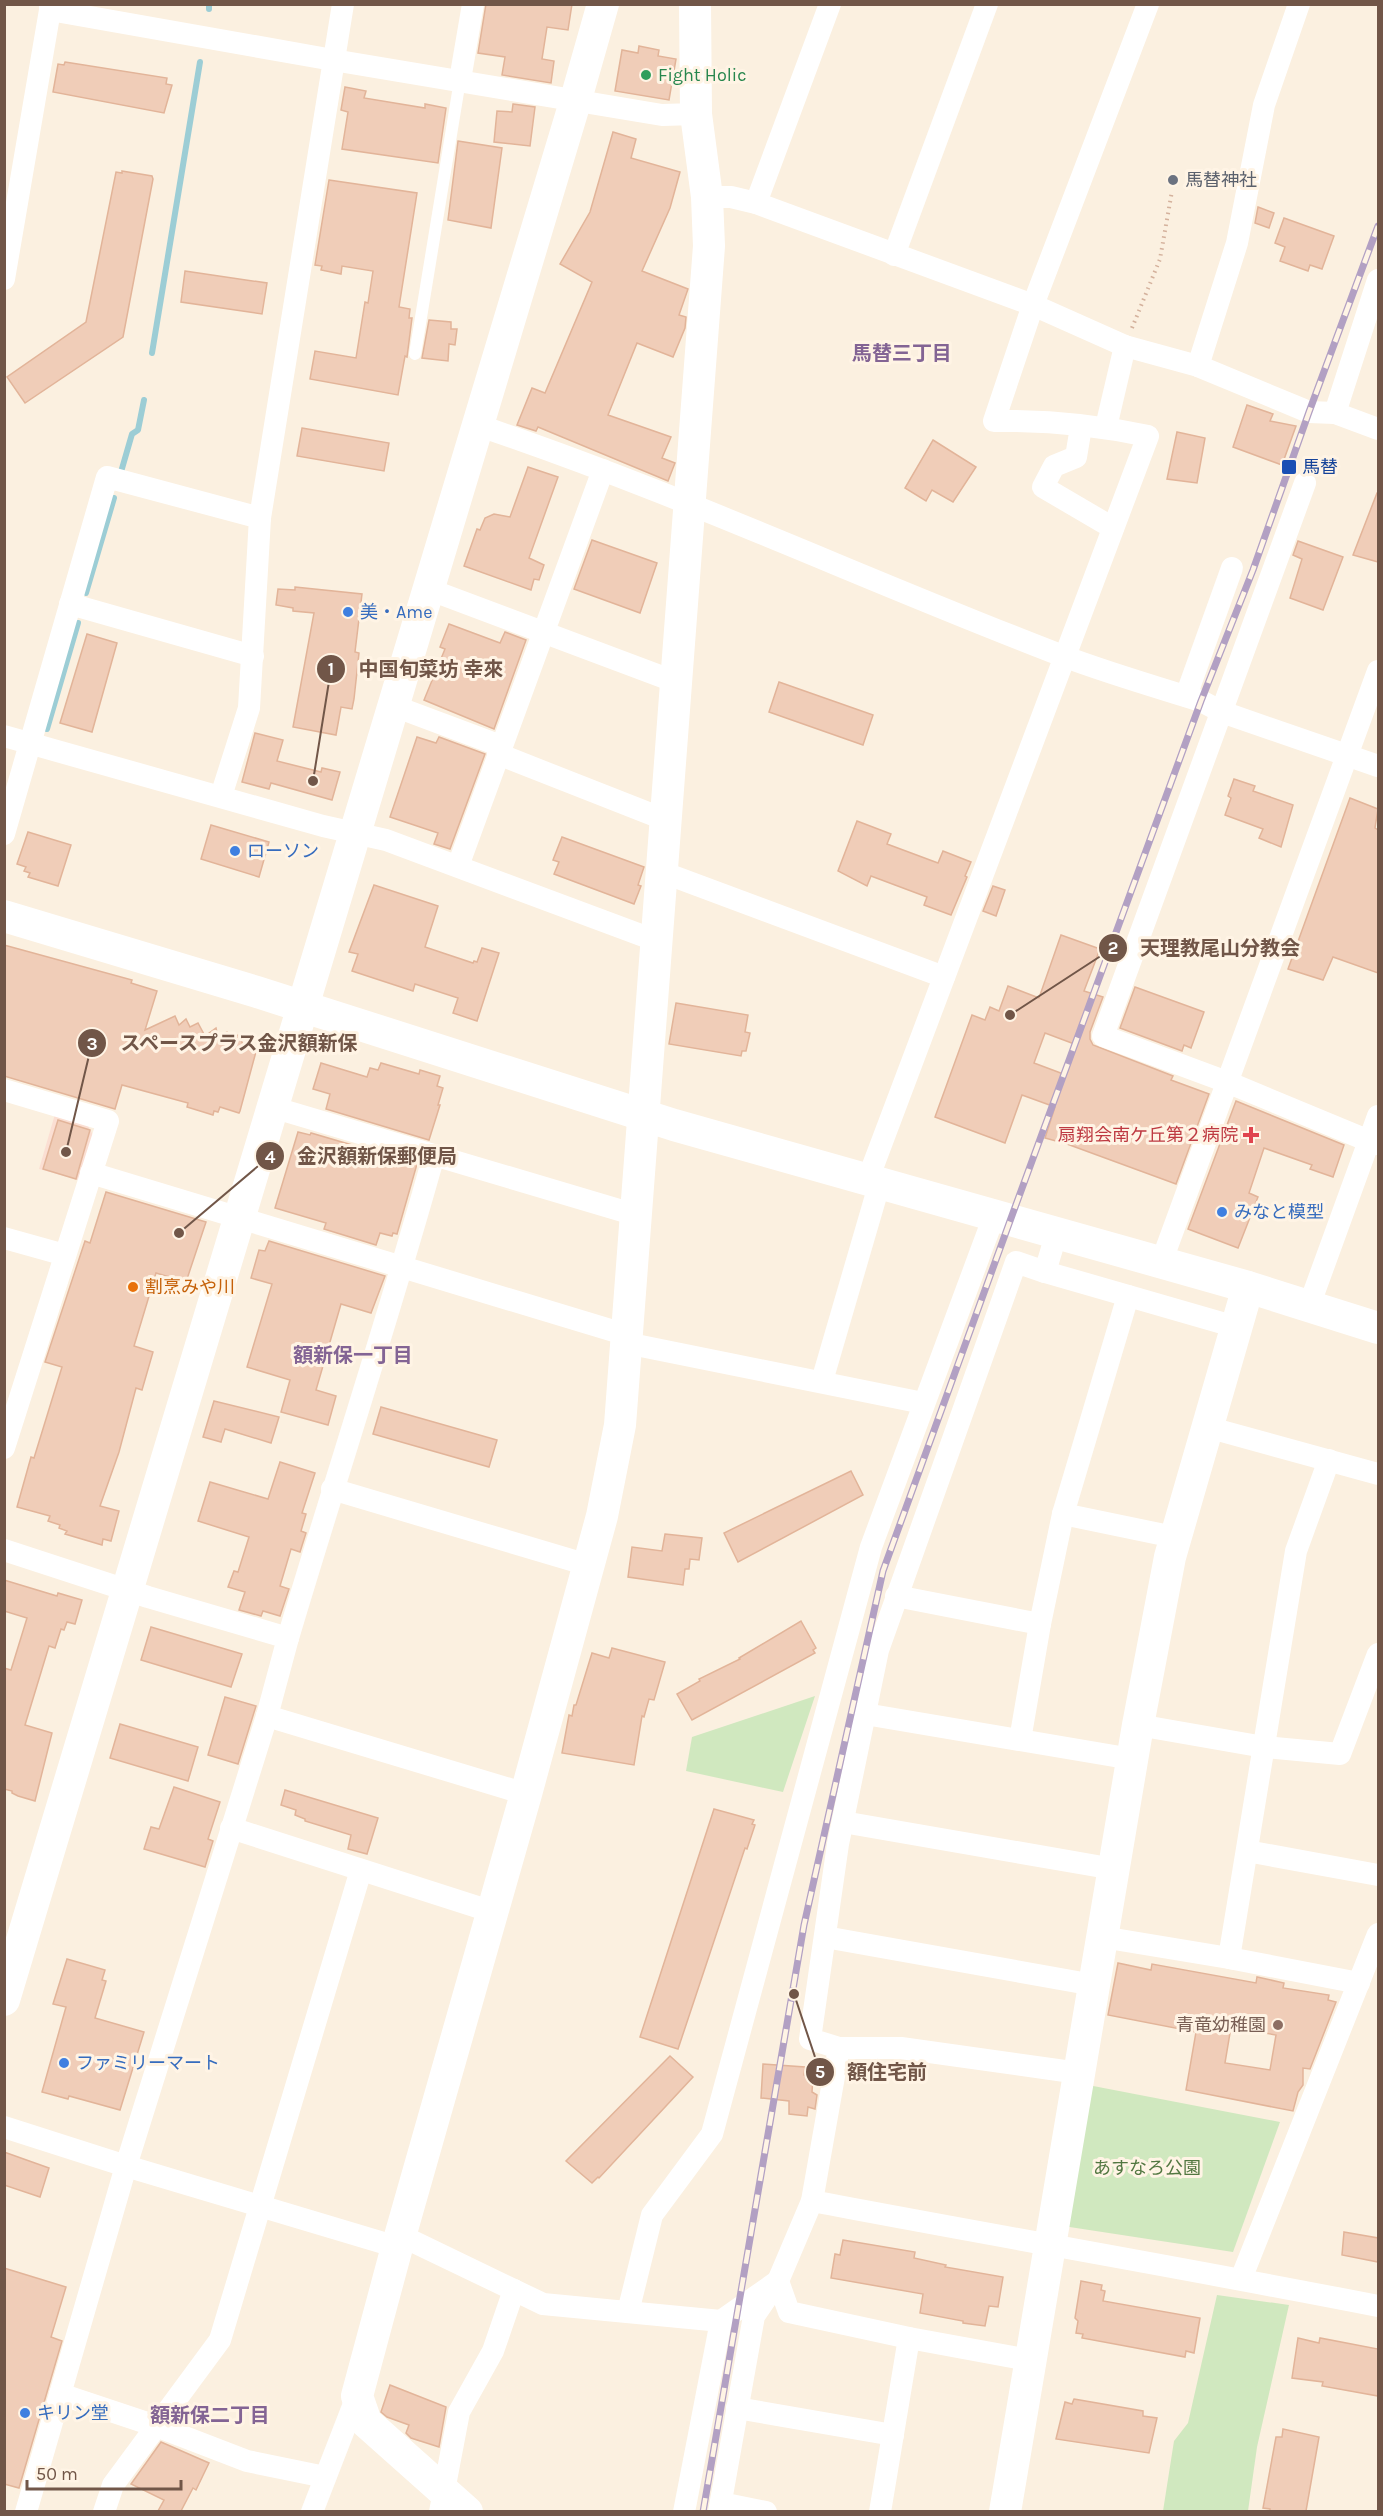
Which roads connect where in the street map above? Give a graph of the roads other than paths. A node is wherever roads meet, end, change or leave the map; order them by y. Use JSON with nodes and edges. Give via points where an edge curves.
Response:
{"nodes":[{"id":1,"x":343,"y":4,"type":"edge"},
{"id":2,"x":473,"y":4,"type":"edge"},
{"id":3,"x":603,"y":4,"type":"edge"},
{"id":4,"x":695,"y":4,"type":"edge"},
{"id":5,"x":830,"y":4,"type":"edge"},
{"id":6,"x":987,"y":4,"type":"edge"},
{"id":7,"x":1148,"y":4,"type":"edge"},
{"id":8,"x":1299,"y":4,"type":"edge"},
{"id":9,"x":50,"y":7,"type":"edge"},
{"id":10,"x":333,"y":60,"type":"junction"},
{"id":11,"x":460,"y":80,"type":"junction"},
{"id":12,"x":576,"y":99,"type":"junction"},
{"id":13,"x":696,"y":114,"type":"junction"},
{"id":14,"x":707,"y":197,"type":"junction"},
{"id":15,"x":756,"y":203,"type":"junction"},
{"id":16,"x":894,"y":255,"type":"junction"},
{"id":17,"x":4,"y":279,"type":"edge"},
{"id":18,"x":1378,"y":281,"type":"edge"},
{"id":19,"x":1033,"y":305,"type":"junction"},
{"id":20,"x":1125,"y":346,"type":"junction"},
{"id":21,"x":415,"y":354,"type":"dead end"},
{"id":22,"x":1198,"y":366,"type":"junction"},
{"id":23,"x":1335,"y":413,"type":"junction"},
{"id":24,"x":477,"y":424,"type":"junction"},
{"id":25,"x":1082,"y":427,"type":"junction"},
{"id":26,"x":1106,"y":427,"type":"junction"},
{"id":27,"x":1378,"y":429,"type":"edge"},
{"id":28,"x":603,"y":470,"type":"junction"},
{"id":29,"x":1305,"y":483,"type":"dead end"},
{"id":30,"x":690,"y":503,"type":"junction"},
{"id":31,"x":260,"y":518,"type":"junction"},
{"id":32,"x":1113,"y":528,"type":"junction"},
{"id":33,"x":1232,"y":568,"type":"dead end"},
{"id":34,"x":428,"y":589,"type":"junction"},
{"id":35,"x":70,"y":604,"type":"junction"},
{"id":36,"x":544,"y":632,"type":"junction"},
{"id":37,"x":253,"y":656,"type":"junction"},
{"id":38,"x":1065,"y":657,"type":"junction"},
{"id":39,"x":1378,"y":671,"type":"edge"},
{"id":40,"x":676,"y":681,"type":"junction"},
{"id":41,"x":1186,"y":696,"type":"junction"},
{"id":42,"x":394,"y":706,"type":"junction"},
{"id":43,"x":1222,"y":712,"type":"junction"},
{"id":44,"x":4,"y":736,"type":"edge"},
{"id":45,"x":31,"y":744,"type":"junction"},
{"id":46,"x":500,"y":750,"type":"junction"},
{"id":47,"x":1347,"y":754,"type":"junction"},
{"id":48,"x":1378,"y":766,"type":"edge"},
{"id":49,"x":221,"y":796,"type":"junction"},
{"id":50,"x":666,"y":820,"type":"junction"},
{"id":51,"x":355,"y":833,"type":"junction"},
{"id":52,"x":4,"y":834,"type":"edge"},
{"id":53,"x":458,"y":866,"type":"junction"},
{"id":54,"x":662,"y":872,"type":"junction"},
{"id":55,"x":4,"y":916,"type":"edge"},
{"id":56,"x":657,"y":941,"type":"junction"},
{"id":57,"x":944,"y":977,"type":"junction"},
{"id":58,"x":302,"y":1007,"type":"junction"},
{"id":59,"x":1227,"y":1082,"type":"junction"},
{"id":60,"x":4,"y":1090,"type":"edge"},
{"id":61,"x":272,"y":1107,"type":"junction"},
{"id":62,"x":643,"y":1115,"type":"junction"},
{"id":63,"x":1378,"y":1116,"type":"edge"},
{"id":64,"x":1374,"y":1143,"type":"edge"},
{"id":65,"x":434,"y":1155,"type":"junction"},
{"id":66,"x":91,"y":1173,"type":"junction"},
{"id":67,"x":874,"y":1181,"type":"junction"},
{"id":68,"x":636,"y":1215,"type":"junction"},
{"id":69,"x":994,"y":1216,"type":"junction"},
{"id":70,"x":238,"y":1219,"type":"junction"},
{"id":71,"x":1056,"y":1235,"type":"junction"},
{"id":72,"x":4,"y":1238,"type":"edge"},
{"id":73,"x":65,"y":1255,"type":"junction"},
{"id":74,"x":1161,"y":1263,"type":"junction"},
{"id":75,"x":403,"y":1268,"type":"junction"},
{"id":76,"x":1045,"y":1272,"type":"junction"},
{"id":77,"x":1248,"y":1287,"type":"junction"},
{"id":78,"x":1128,"y":1296,"type":"junction"},
{"id":79,"x":1309,"y":1306,"type":"junction"},
{"id":80,"x":1236,"y":1327,"type":"junction"},
{"id":81,"x":1378,"y":1328,"type":"edge"},
{"id":82,"x":626,"y":1339,"type":"junction"},
{"id":83,"x":822,"y":1381,"type":"junction"},
{"id":84,"x":14,"y":1388,"type":"edge"},
{"id":85,"x":923,"y":1403,"type":"junction"},
{"id":86,"x":1207,"y":1427,"type":"junction"},
{"id":87,"x":4,"y":1448,"type":"edge"},
{"id":88,"x":1329,"y":1460,"type":"junction"},
{"id":89,"x":1378,"y":1474,"type":"edge"},
{"id":90,"x":332,"y":1489,"type":"junction"},
{"id":91,"x":1063,"y":1514,"type":"junction"},
{"id":92,"x":1174,"y":1537,"type":"junction"},
{"id":93,"x":4,"y":1550,"type":"edge"},
{"id":94,"x":588,"y":1565,"type":"junction"},
{"id":95,"x":127,"y":1590,"type":"junction"},
{"id":96,"x":896,"y":1596,"type":"junction"},
{"id":97,"x":1040,"y":1624,"type":"junction"},
{"id":98,"x":288,"y":1638,"type":"junction"},
{"id":99,"x":1378,"y":1654,"type":"edge"},
{"id":100,"x":865,"y":1714,"type":"junction"},
{"id":101,"x":267,"y":1716,"type":"junction"},
{"id":102,"x":1138,"y":1725,"type":"junction"},
{"id":103,"x":1020,"y":1740,"type":"junction"},
{"id":104,"x":1264,"y":1747,"type":"junction"},
{"id":105,"x":1132,"y":1759,"type":"junction"},
{"id":106,"x":526,"y":1794,"type":"junction"},
{"id":107,"x":843,"y":1822,"type":"junction"},
{"id":108,"x":231,"y":1828,"type":"junction"},
{"id":109,"x":1247,"y":1851,"type":"junction"},
{"id":110,"x":1114,"y":1869,"type":"junction"},
{"id":111,"x":361,"y":1870,"type":"junction"},
{"id":112,"x":1378,"y":1875,"type":"edge"},
{"id":113,"x":493,"y":1912,"type":"junction"},
{"id":114,"x":1378,"y":1934,"type":"edge"},
{"id":115,"x":825,"y":1937,"type":"junction"},
{"id":116,"x":1102,"y":1937,"type":"junction"},
{"id":117,"x":1235,"y":1959,"type":"junction"},
{"id":118,"x":1359,"y":1983,"type":"junction"},
{"id":119,"x":1094,"y":1985,"type":"junction"},
{"id":120,"x":4,"y":2000,"type":"edge"},
{"id":121,"x":839,"y":2048,"type":"junction"},
{"id":122,"x":1079,"y":2073,"type":"junction"},
{"id":123,"x":4,"y":2127,"type":"edge"},
{"id":124,"x":126,"y":2166,"type":"junction"},
{"id":125,"x":812,"y":2201,"type":"junction"},
{"id":126,"x":259,"y":2206,"type":"junction"},
{"id":127,"x":1050,"y":2246,"type":"junction"},
{"id":128,"x":397,"y":2247,"type":"junction"},
{"id":129,"x":1241,"y":2279,"type":"junction"},
{"id":130,"x":778,"y":2281,"type":"junction"},
{"id":131,"x":514,"y":2290,"type":"junction"},
{"id":132,"x":1378,"y":2306,"type":"edge"},
{"id":133,"x":628,"y":2312,"type":"junction"},
{"id":134,"x":721,"y":2321,"type":"junction"},
{"id":135,"x":909,"y":2338,"type":"junction"},
{"id":136,"x":1029,"y":2360,"type":"junction"},
{"id":137,"x":60,"y":2394,"type":"junction"},
{"id":138,"x":357,"y":2396,"type":"junction"},
{"id":139,"x":737,"y":2408,"type":"junction"},
{"id":140,"x":156,"y":2426,"type":"junction"},
{"id":141,"x":893,"y":2435,"type":"junction"},
{"id":142,"x":325,"y":2477,"type":"junction"},
{"id":143,"x":442,"y":2501,"type":"edge"},
{"id":144,"x":720,"y":2507,"type":"edge"},
{"id":145,"x":26,"y":2511,"type":"edge"},
{"id":146,"x":104,"y":2511,"type":"edge"},
{"id":147,"x":312,"y":2511,"type":"edge"},
{"id":148,"x":467,"y":2511,"type":"edge"},
{"id":149,"x":684,"y":2511,"type":"edge"},
{"id":150,"x":766,"y":2511,"type":"edge"},
{"id":151,"x":880,"y":2511,"type":"edge"},
{"id":152,"x":1005,"y":2511,"type":"edge"}],
"edges":[{"from":1,"to":10,"type":"street"},
{"from":2,"to":11,"type":"street"},
{"from":3,"to":12,"type":"street"},
{"from":4,"to":13,"type":"street"},
{"from":5,"to":15,"type":"street"},
{"from":6,"to":16,"type":"street"},
{"from":7,"to":19,"type":"street"},
{"from":8,"to":22,"type":"street","via":[[1264,105],[1237,243]]},
{"from":9,"to":10,"type":"street"},
{"from":9,"to":17,"type":"street"},
{"from":10,"to":11,"type":"street"},
{"from":10,"to":31,"type":"street"},
{"from":11,"to":12,"type":"street"},
{"from":11,"to":21,"type":"lane"},
{"from":12,"to":13,"type":"street","via":[[662,115]]},
{"from":12,"to":24,"type":"street"},
{"from":13,"to":14,"type":"street"},
{"from":14,"to":15,"type":"street"},
{"from":14,"to":30,"type":"street","via":[[709,246]]},
{"from":15,"to":16,"type":"street"},
{"from":16,"to":19,"type":"street"},
{"from":18,"to":23,"type":"street"},
{"from":19,"to":20,"type":"street"},
{"from":19,"to":25,"type":"street","via":[[994,421],[1041,420]]},
{"from":20,"to":22,"type":"street"},
{"from":20,"to":26,"type":"street"},
{"from":22,"to":23,"type":"street","via":[[1309,412]]},
{"from":23,"to":27,"type":"street"},
{"from":24,"to":28,"type":"street"},
{"from":24,"to":34,"type":"street"},
{"from":25,"to":26,"type":"street"},
{"from":25,"to":32,"type":"street","via":[[1076,457],[1054,466],[1043,487]]},
{"from":26,"to":32,"type":"street","via":[[1148,436]]},
{"from":28,"to":30,"type":"street"},
{"from":28,"to":36,"type":"street"},
{"from":29,"to":43,"type":"street"},
{"from":30,"to":38,"type":"street"},
{"from":30,"to":40,"type":"street"},
{"from":31,"to":35,"type":"street","via":[[107,477]]},
{"from":31,"to":37,"type":"street"},
{"from":32,"to":38,"type":"street"},
{"from":33,"to":41,"type":"street"},
{"from":34,"to":36,"type":"street"},
{"from":34,"to":42,"type":"street"},
{"from":35,"to":37,"type":"street"},
{"from":35,"to":45,"type":"street"},
{"from":36,"to":40,"type":"street"},
{"from":36,"to":46,"type":"street"},
{"from":37,"to":49,"type":"street","via":[[249,708]]},
{"from":38,"to":41,"type":"street"},
{"from":38,"to":57,"type":"street"},
{"from":39,"to":47,"type":"street"},
{"from":40,"to":50,"type":"street"},
{"from":41,"to":43,"type":"street"},
{"from":42,"to":46,"type":"street"},
{"from":42,"to":51,"type":"street"},
{"from":43,"to":47,"type":"street"},
{"from":43,"to":59,"type":"street","via":[[1103,1035]]},
{"from":44,"to":45,"type":"street"},
{"from":45,"to":49,"type":"street"},
{"from":45,"to":52,"type":"street"},
{"from":46,"to":50,"type":"street"},
{"from":46,"to":53,"type":"street"},
{"from":47,"to":48,"type":"street"},
{"from":47,"to":59,"type":"street"},
{"from":49,"to":51,"type":"street"},
{"from":50,"to":54,"type":"street"},
{"from":51,"to":53,"type":"street"},
{"from":51,"to":58,"type":"street"},
{"from":53,"to":56,"type":"street"},
{"from":54,"to":56,"type":"street"},
{"from":54,"to":57,"type":"street"},
{"from":55,"to":58,"type":"street"},
{"from":56,"to":62,"type":"street"},
{"from":57,"to":67,"type":"street"},
{"from":58,"to":61,"type":"street"},
{"from":58,"to":62,"type":"street"},
{"from":59,"to":64,"type":"street"},
{"from":59,"to":74,"type":"street"},
{"from":60,"to":66,"type":"street","via":[[108,1121]]},
{"from":61,"to":65,"type":"street"},
{"from":61,"to":70,"type":"street"},
{"from":62,"to":67,"type":"street"},
{"from":62,"to":68,"type":"street"},
{"from":63,"to":64,"type":"street"},
{"from":64,"to":79,"type":"street"},
{"from":65,"to":68,"type":"street"},
{"from":65,"to":75,"type":"street"},
{"from":66,"to":70,"type":"street"},
{"from":66,"to":73,"type":"street"},
{"from":67,"to":69,"type":"street"},
{"from":67,"to":83,"type":"street"},
{"from":68,"to":82,"type":"street"},
{"from":69,"to":71,"type":"street"},
{"from":69,"to":85,"type":"street"},
{"from":70,"to":75,"type":"street"},
{"from":70,"to":95,"type":"street"},
{"from":71,"to":74,"type":"street"},
{"from":71,"to":76,"type":"street"},
{"from":72,"to":73,"type":"street"},
{"from":73,"to":84,"type":"street"},
{"from":74,"to":77,"type":"street"},
{"from":75,"to":82,"type":"street"},
{"from":75,"to":90,"type":"street"},
{"from":76,"to":78,"type":"street"},
{"from":76,"to":96,"type":"street","via":[[1016,1262]]},
{"from":77,"to":79,"type":"street"},
{"from":77,"to":80,"type":"street"},
{"from":78,"to":80,"type":"street"},
{"from":78,"to":91,"type":"street"},
{"from":79,"to":81,"type":"street"},
{"from":80,"to":86,"type":"street"},
{"from":82,"to":83,"type":"street"},
{"from":82,"to":94,"type":"street","via":[[620,1425]]},
{"from":83,"to":85,"type":"street"},
{"from":84,"to":87,"type":"street"},
{"from":85,"to":133,"type":"street","via":[[871,1547],[712,2134],[652,2215]]},
{"from":86,"to":88,"type":"street"},
{"from":86,"to":92,"type":"street"},
{"from":88,"to":89,"type":"street"},
{"from":88,"to":104,"type":"street","via":[[1296,1551]]},
{"from":90,"to":94,"type":"street"},
{"from":90,"to":98,"type":"street"},
{"from":91,"to":92,"type":"street"},
{"from":91,"to":97,"type":"street"},
{"from":92,"to":102,"type":"street"},
{"from":93,"to":95,"type":"street"},
{"from":94,"to":106,"type":"street"},
{"from":95,"to":98,"type":"street"},
{"from":95,"to":120,"type":"street"},
{"from":96,"to":97,"type":"street"},
{"from":96,"to":100,"type":"street","via":[[878,1650]]},
{"from":97,"to":103,"type":"street"},
{"from":98,"to":101,"type":"street"},
{"from":99,"to":104,"type":"street","via":[[1340,1754]]},
{"from":100,"to":103,"type":"street"},
{"from":100,"to":107,"type":"street"},
{"from":101,"to":106,"type":"street"},
{"from":101,"to":108,"type":"street"},
{"from":102,"to":104,"type":"street"},
{"from":102,"to":105,"type":"street"},
{"from":103,"to":105,"type":"street"},
{"from":104,"to":109,"type":"street"},
{"from":105,"to":110,"type":"street"},
{"from":106,"to":113,"type":"street"},
{"from":107,"to":110,"type":"street"},
{"from":107,"to":115,"type":"street"},
{"from":108,"to":111,"type":"street"},
{"from":108,"to":124,"type":"street"},
{"from":109,"to":112,"type":"street"},
{"from":109,"to":117,"type":"street","via":[[1229,1958]]},
{"from":110,"to":116,"type":"street"},
{"from":111,"to":113,"type":"street"},
{"from":111,"to":126,"type":"street"},
{"from":113,"to":128,"type":"street"},
{"from":114,"to":118,"type":"street"},
{"from":115,"to":119,"type":"street"},
{"from":115,"to":121,"type":"street","via":[[810,2039]]},
{"from":116,"to":117,"type":"street"},
{"from":116,"to":119,"type":"street"},
{"from":117,"to":118,"type":"street"},
{"from":118,"to":129,"type":"street"},
{"from":119,"to":122,"type":"street"},
{"from":121,"to":122,"type":"street","via":[[901,2048]]},
{"from":121,"to":125,"type":"street"},
{"from":122,"to":127,"type":"street"},
{"from":123,"to":124,"type":"street"},
{"from":124,"to":126,"type":"street"},
{"from":124,"to":137,"type":"street"},
{"from":125,"to":127,"type":"street"},
{"from":125,"to":130,"type":"street"},
{"from":126,"to":128,"type":"street"},
{"from":126,"to":140,"type":"street","via":[[220,2340]]},
{"from":127,"to":129,"type":"street"},
{"from":127,"to":136,"type":"street"},
{"from":128,"to":131,"type":"street","via":[[410,2240]]},
{"from":128,"to":138,"type":"street"},
{"from":129,"to":132,"type":"street"},
{"from":130,"to":134,"type":"street"},
{"from":130,"to":135,"type":"street","via":[[789,2312]]},
{"from":130,"to":139,"type":"street","via":[[754,2316]]},
{"from":131,"to":133,"type":"street","via":[[543,2304]]},
{"from":131,"to":143,"type":"street","via":[[493,2351],[459,2412]]},
{"from":133,"to":134,"type":"street"},
{"from":134,"to":149,"type":"street"},
{"from":135,"to":136,"type":"street"},
{"from":135,"to":141,"type":"street"},
{"from":136,"to":152,"type":"street"},
{"from":137,"to":140,"type":"street"},
{"from":137,"to":145,"type":"street"},
{"from":138,"to":142,"type":"street"},
{"from":138,"to":143,"type":"street","via":[[366,2422]]},
{"from":139,"to":141,"type":"street"},
{"from":139,"to":144,"type":"street"},
{"from":140,"to":142,"type":"street","via":[[247,2461]]},
{"from":140,"to":146,"type":"street","via":[[113,2485]]},
{"from":141,"to":151,"type":"street"},
{"from":142,"to":147,"type":"street"},
{"from":143,"to":148,"type":"street"},
{"from":144,"to":150,"type":"street"}]}
